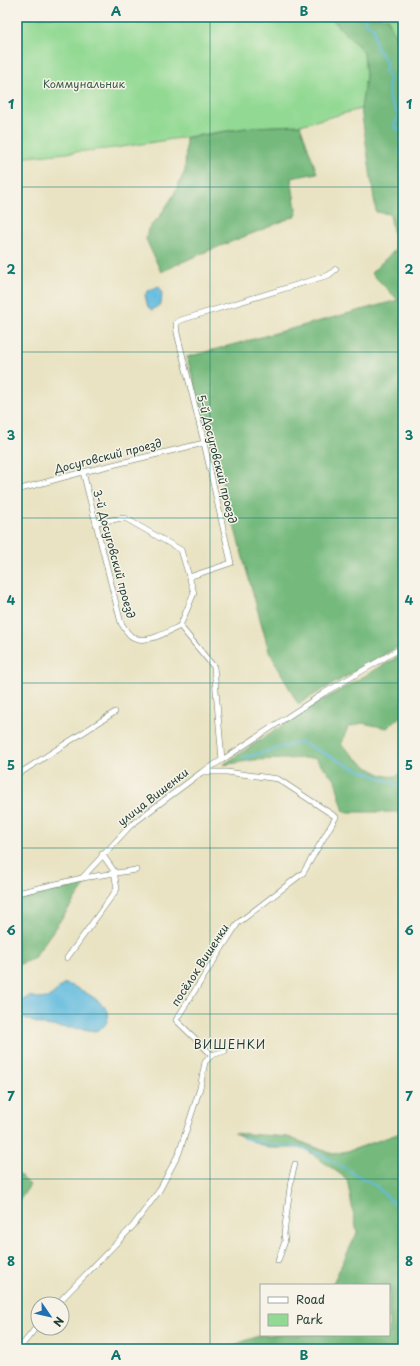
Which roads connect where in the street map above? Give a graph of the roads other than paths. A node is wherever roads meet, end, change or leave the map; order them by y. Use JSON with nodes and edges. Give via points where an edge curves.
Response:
{"nodes":[{"id":1,"x":336,"y":269,"type":"dead end"},
{"id":2,"x":204,"y":443,"type":"junction"},
{"id":3,"x":83,"y":472,"type":"junction"},
{"id":4,"x":17,"y":490,"type":"edge"},
{"id":5,"x":96,"y":522,"type":"junction"},
{"id":6,"x":189,"y":578,"type":"junction"},
{"id":7,"x":180,"y":626,"type":"junction"},
{"id":8,"x":403,"y":647,"type":"edge"},
{"id":9,"x":115,"y":712,"type":"dead end"},
{"id":10,"x":222,"y":760,"type":"junction"},
{"id":11,"x":202,"y":772,"type":"junction"},
{"id":12,"x":17,"y":776,"type":"edge"},
{"id":13,"x":102,"y":854,"type":"junction"},
{"id":14,"x":136,"y":870,"type":"dead end"},
{"id":15,"x":114,"y":873,"type":"junction"},
{"id":16,"x":81,"y":878,"type":"junction"},
{"id":17,"x":17,"y":893,"type":"edge"},
{"id":18,"x":67,"y":958,"type":"dead end"},
{"id":19,"x":225,"y":1051,"type":"dead end"},
{"id":20,"x":212,"y":1055,"type":"junction"},
{"id":21,"x":296,"y":1164,"type":"dead end"},
{"id":22,"x":278,"y":1261,"type":"dead end"},
{"id":23,"x":65,"y":1296,"type":"edge"},
{"id":24,"x":30,"y":1335,"type":"edge"},
{"id":25,"x":19,"y":1349,"type":"edge"}],
"edges":[{"from":1,"to":2,"type":"street","name":"5-й Досуговский проезд","via":[[329,275],[176,323]]},
{"from":2,"to":3,"type":"street","name":"Досуговский проезд"},
{"from":2,"to":6,"type":"street","name":"5-й Досуговский проезд","via":[[231,563]]},
{"from":3,"to":4,"type":"street","name":"Досуговский проезд"},
{"from":3,"to":5,"type":"street","name":"3-й Досуговский проезд"},
{"from":5,"to":6,"type":"street","via":[[125,518],[181,550]]},
{"from":5,"to":7,"type":"street","name":"3-й Досуговский проезд","via":[[121,624],[132,636],[142,640]]},
{"from":6,"to":7,"type":"street","via":[[194,593]]},
{"from":7,"to":10,"type":"street","via":[[214,667]]},
{"from":8,"to":10,"type":"street","name":"улица Вишенки","via":[[324,693]]},
{"from":9,"to":12,"type":"street"},
{"from":10,"to":11,"type":"street","name":"улица Вишенки"},
{"from":11,"to":13,"type":"street","name":"улица Вишенки","via":[[131,825]]},
{"from":11,"to":20,"type":"street","name":"посёлок Вишенки","via":[[227,772],[278,779],[336,817],[304,873],[238,923],[176,1020]]},
{"from":13,"to":15,"type":"street"},
{"from":13,"to":16,"type":"street","name":"улица Вишенки"},
{"from":14,"to":15,"type":"street"},
{"from":15,"to":16,"type":"street"},
{"from":15,"to":18,"type":"street","via":[[117,889]]},
{"from":16,"to":17,"type":"street"},
{"from":19,"to":20,"type":"street"},
{"from":20,"to":23,"type":"street","via":[[205,1062],[200,1088],[179,1153],[159,1191],[133,1226]]},
{"from":21,"to":22,"type":"street","via":[[291,1180],[285,1241]]},
{"from":24,"to":25,"type":"street"}]}
